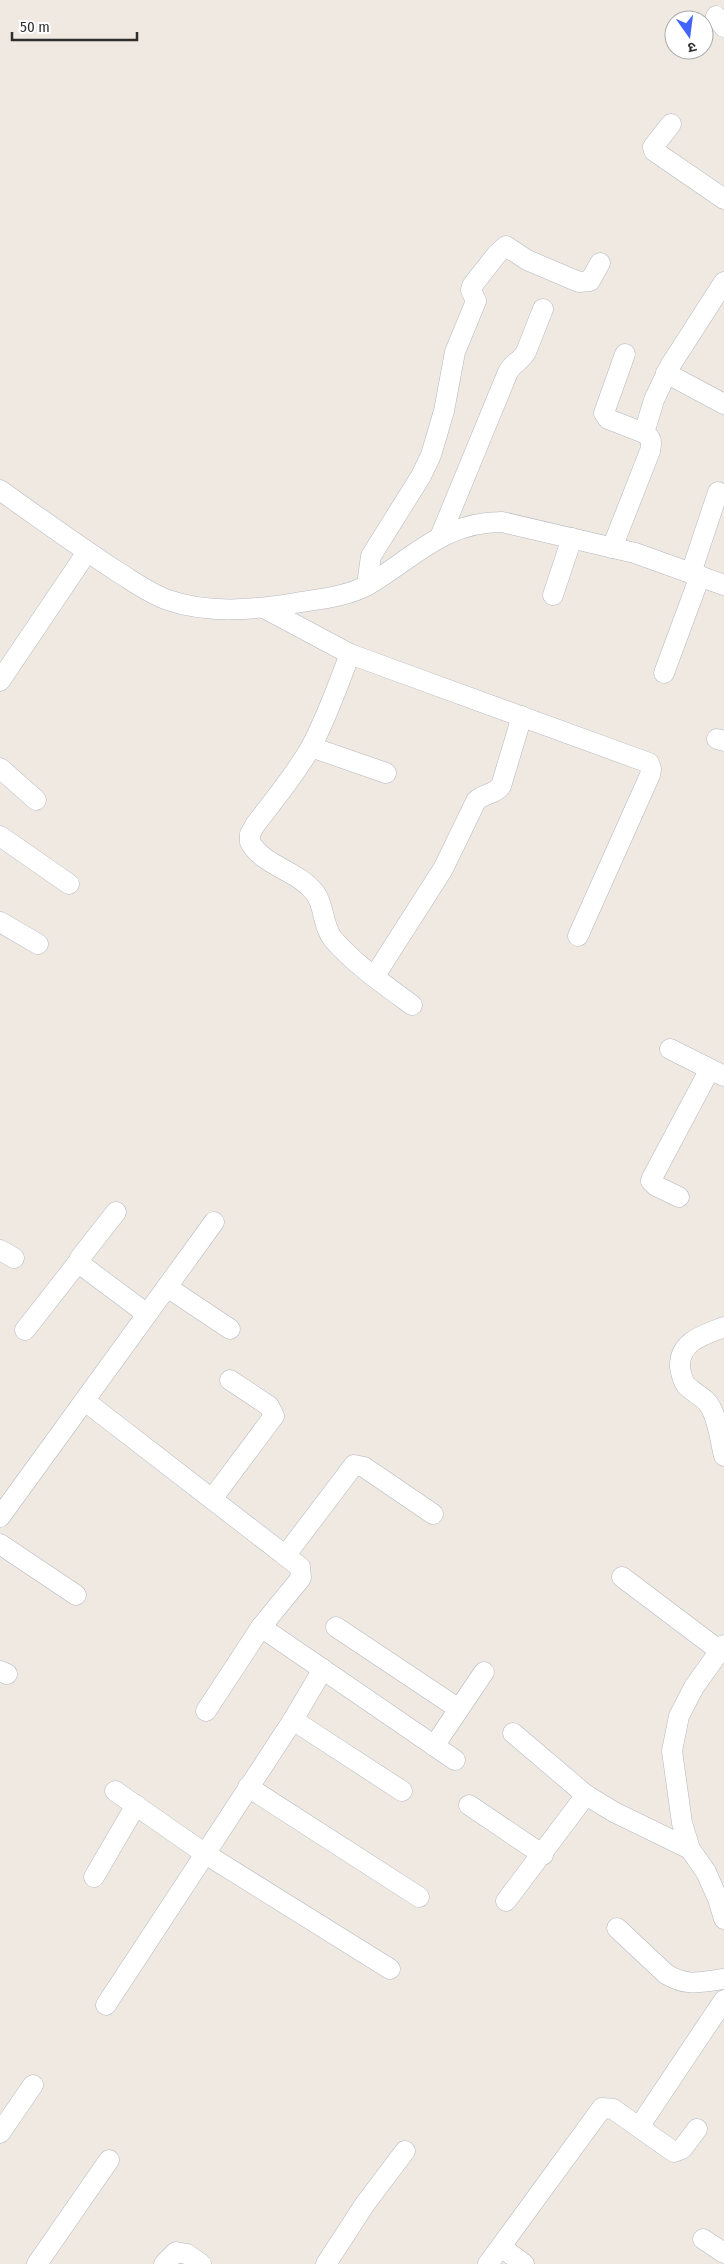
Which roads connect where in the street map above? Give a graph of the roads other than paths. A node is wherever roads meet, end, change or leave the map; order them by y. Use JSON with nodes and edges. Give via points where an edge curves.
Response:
{"nodes":[{"id":1,"x":671,"y":124,"type":"dead end"},
{"id":2,"x":724,"y":199,"type":"edge"},
{"id":3,"x":600,"y":263,"type":"dead end"},
{"id":4,"x":724,"y":282,"type":"edge"},
{"id":5,"x":543,"y":309,"type":"dead end"},
{"id":6,"x":625,"y":354,"type":"dead end"},
{"id":7,"x":666,"y":373,"type":"junction"},
{"id":8,"x":724,"y":404,"type":"edge"},
{"id":9,"x":644,"y":433,"type":"junction"},
{"id":10,"x":0,"y":490,"type":"edge"},
{"id":11,"x":718,"y":492,"type":"dead end"},
{"id":12,"x":440,"y":537,"type":"junction"},
{"id":13,"x":572,"y":538,"type":"junction"},
{"id":14,"x":612,"y":548,"type":"junction"},
{"id":15,"x":87,"y":552,"type":"junction"},
{"id":16,"x":696,"y":574,"type":"junction"},
{"id":17,"x":724,"y":585,"type":"edge"},
{"id":18,"x":367,"y":586,"type":"junction"},
{"id":19,"x":553,"y":596,"type":"dead end"},
{"id":20,"x":264,"y":608,"type":"junction"},
{"id":21,"x":350,"y":654,"type":"junction"},
{"id":22,"x":664,"y":673,"type":"dead end"},
{"id":23,"x":0,"y":681,"type":"edge"},
{"id":24,"x":522,"y":716,"type":"junction"},
{"id":25,"x":311,"y":747,"type":"junction"},
{"id":26,"x":0,"y":768,"type":"edge"},
{"id":27,"x":386,"y":773,"type":"dead end"},
{"id":28,"x":36,"y":800,"type":"dead end"},
{"id":29,"x":0,"y":836,"type":"edge"},
{"id":30,"x":69,"y":884,"type":"dead end"},
{"id":31,"x":0,"y":922,"type":"edge"},
{"id":32,"x":578,"y":936,"type":"dead end"},
{"id":33,"x":38,"y":944,"type":"dead end"},
{"id":34,"x":374,"y":976,"type":"junction"},
{"id":35,"x":412,"y":1005,"type":"dead end"},
{"id":36,"x":670,"y":1049,"type":"dead end"},
{"id":37,"x":717,"y":1073,"type":"edge"},
{"id":38,"x":678,"y":1197,"type":"dead end"},
{"id":39,"x":116,"y":1212,"type":"dead end"},
{"id":40,"x":214,"y":1222,"type":"dead end"},
{"id":41,"x":80,"y":1261,"type":"junction"},
{"id":42,"x":167,"y":1287,"type":"junction"},
{"id":43,"x":148,"y":1314,"type":"junction"},
{"id":44,"x":724,"y":1327,"type":"edge"},
{"id":45,"x":230,"y":1329,"type":"dead end"},
{"id":46,"x":25,"y":1330,"type":"dead end"},
{"id":47,"x":230,"y":1380,"type":"dead end"},
{"id":48,"x":85,"y":1402,"type":"junction"},
{"id":49,"x":724,"y":1456,"type":"edge"},
{"id":50,"x":212,"y":1499,"type":"junction"},
{"id":51,"x":433,"y":1514,"type":"dead end"},
{"id":52,"x":0,"y":1517,"type":"edge"},
{"id":53,"x":0,"y":1544,"type":"edge"},
{"id":54,"x":285,"y":1556,"type":"junction"},
{"id":55,"x":622,"y":1578,"type":"dead end"},
{"id":56,"x":76,"y":1595,"type":"dead end"},
{"id":57,"x":262,"y":1627,"type":"junction"},
{"id":58,"x":336,"y":1627,"type":"dead end"},
{"id":59,"x":722,"y":1648,"type":"edge"},
{"id":60,"x":323,"y":1669,"type":"junction"},
{"id":61,"x":484,"y":1672,"type":"dead end"},
{"id":62,"x":459,"y":1709,"type":"junction"},
{"id":63,"x":206,"y":1710,"type":"dead end"},
{"id":64,"x":293,"y":1720,"type":"junction"},
{"id":65,"x":512,"y":1732,"type":"dead end"},
{"id":66,"x":434,"y":1746,"type":"junction"},
{"id":67,"x":455,"y":1760,"type":"dead end"},
{"id":68,"x":248,"y":1787,"type":"junction"},
{"id":69,"x":115,"y":1791,"type":"dead end"},
{"id":70,"x":402,"y":1791,"type":"dead end"},
{"id":71,"x":586,"y":1795,"type":"junction"},
{"id":72,"x":136,"y":1805,"type":"junction"},
{"id":73,"x":469,"y":1805,"type":"dead end"},
{"id":74,"x":690,"y":1849,"type":"junction"},
{"id":75,"x":204,"y":1854,"type":"junction"},
{"id":76,"x":543,"y":1855,"type":"junction"},
{"id":77,"x":94,"y":1877,"type":"dead end"},
{"id":78,"x":419,"y":1897,"type":"dead end"},
{"id":79,"x":506,"y":1901,"type":"dead end"},
{"id":80,"x":724,"y":1920,"type":"edge"},
{"id":81,"x":617,"y":1928,"type":"dead end"},
{"id":82,"x":390,"y":1969,"type":"dead end"},
{"id":83,"x":724,"y":1979,"type":"edge"},
{"id":84,"x":724,"y":2000,"type":"edge"},
{"id":85,"x":106,"y":2005,"type":"dead end"},
{"id":86,"x":33,"y":2085,"type":"dead end"},
{"id":87,"x":639,"y":2126,"type":"junction"},
{"id":88,"x":697,"y":2129,"type":"dead end"},
{"id":89,"x":0,"y":2133,"type":"edge"},
{"id":90,"x":405,"y":2151,"type":"dead end"},
{"id":91,"x":108,"y":2160,"type":"dead end"},
{"id":92,"x":703,"y":2239,"type":"dead end"},
{"id":93,"x":501,"y":2247,"type":"junction"},
{"id":94,"x":724,"y":2253,"type":"edge"},
{"id":95,"x":37,"y":2264,"type":"edge"},
{"id":96,"x":164,"y":2264,"type":"edge"},
{"id":97,"x":201,"y":2264,"type":"edge"},
{"id":98,"x":326,"y":2264,"type":"edge"},
{"id":99,"x":488,"y":2264,"type":"edge"},
{"id":100,"x":524,"y":2264,"type":"edge"}],
"edges":[{"from":1,"to":2,"type":"street","via":[[653,147],[654,151]]},
{"from":3,"to":18,"type":"street","via":[[590,281],[579,282],[527,260],[506,246],[472,286],[476,302],[455,352],[444,411],[431,455],[371,556]]},
{"from":4,"to":7,"type":"street"},
{"from":5,"to":12,"type":"street","via":[[523,358],[511,365]]},
{"from":6,"to":9,"type":"street","via":[[604,413],[608,418]]},
{"from":7,"to":8,"type":"street"},
{"from":7,"to":9,"type":"street"},
{"from":9,"to":14,"type":"street","via":[[652,443],[650,451]]},
{"from":10,"to":15,"type":"street"},
{"from":11,"to":16,"type":"street"},
{"from":12,"to":13,"type":"street","via":[[480,522],[502,522]]},
{"from":12,"to":18,"type":"street"},
{"from":13,"to":14,"type":"street"},
{"from":13,"to":19,"type":"street"},
{"from":14,"to":16,"type":"street"},
{"from":15,"to":20,"type":"street","via":[[167,600],[202,607]]},
{"from":15,"to":23,"type":"street"},
{"from":16,"to":17,"type":"street"},
{"from":16,"to":22,"type":"street"},
{"from":18,"to":20,"type":"street","via":[[339,596]]},
{"from":20,"to":21,"type":"street"},
{"from":21,"to":24,"type":"street"},
{"from":21,"to":25,"type":"street"},
{"from":24,"to":32,"type":"street","via":[[650,763],[651,769]]},
{"from":24,"to":34,"type":"street","via":[[501,786],[476,801],[443,870]]},
{"from":25,"to":27,"type":"street"},
{"from":25,"to":34,"type":"street","via":[[255,826],[250,842],[261,856],[315,893],[333,938]]},
{"from":26,"to":28,"type":"street"},
{"from":29,"to":30,"type":"street"},
{"from":31,"to":33,"type":"street"},
{"from":34,"to":35,"type":"street"},
{"from":36,"to":37,"type":"street"},
{"from":37,"to":38,"type":"street","via":[[651,1181]]},
{"from":39,"to":41,"type":"street"},
{"from":40,"to":42,"type":"street"},
{"from":41,"to":43,"type":"street","via":[[81,1266]]},
{"from":41,"to":46,"type":"street"},
{"from":42,"to":43,"type":"street"},
{"from":42,"to":45,"type":"street"},
{"from":43,"to":48,"type":"street"},
{"from":44,"to":49,"type":"street","via":[[695,1340],[684,1348],[680,1358],[686,1385],[711,1407]]},
{"from":47,"to":50,"type":"street","via":[[269,1406],[274,1416]]},
{"from":48,"to":50,"type":"street"},
{"from":48,"to":52,"type":"street"},
{"from":50,"to":54,"type":"street"},
{"from":51,"to":54,"type":"street","via":[[364,1467],[354,1465]]},
{"from":53,"to":56,"type":"street"},
{"from":54,"to":57,"type":"street","via":[[300,1567],[301,1578]]},
{"from":55,"to":59,"type":"street"},
{"from":57,"to":60,"type":"street"},
{"from":57,"to":63,"type":"street"},
{"from":58,"to":62,"type":"street"},
{"from":59,"to":74,"type":"street","via":[[694,1687],[679,1716],[674,1735],[673,1766],[682,1823]]},
{"from":60,"to":64,"type":"street"},
{"from":60,"to":66,"type":"street"},
{"from":61,"to":62,"type":"street"},
{"from":62,"to":66,"type":"street"},
{"from":64,"to":68,"type":"street"},
{"from":64,"to":70,"type":"street"},
{"from":65,"to":71,"type":"street"},
{"from":66,"to":67,"type":"street"},
{"from":68,"to":75,"type":"street"},
{"from":68,"to":78,"type":"street"},
{"from":69,"to":72,"type":"street"},
{"from":71,"to":74,"type":"street"},
{"from":71,"to":76,"type":"street"},
{"from":72,"to":75,"type":"street"},
{"from":72,"to":77,"type":"street"},
{"from":73,"to":76,"type":"street"},
{"from":74,"to":80,"type":"street","via":[[706,1872]]},
{"from":75,"to":82,"type":"street"},
{"from":75,"to":85,"type":"street"},
{"from":76,"to":79,"type":"street"},
{"from":81,"to":83,"type":"street","via":[[675,1980],[692,1983]]},
{"from":84,"to":87,"type":"street"},
{"from":86,"to":89,"type":"street"},
{"from":87,"to":88,"type":"street","via":[[676,2152]]},
{"from":87,"to":93,"type":"street","via":[[613,2109],[602,2108]]},
{"from":90,"to":98,"type":"street"},
{"from":91,"to":95,"type":"street"},
{"from":92,"to":94,"type":"street"},
{"from":93,"to":99,"type":"street"},
{"from":93,"to":100,"type":"street"},
{"from":96,"to":97,"type":"street","via":[[176,2252],[187,2254]]}]}
